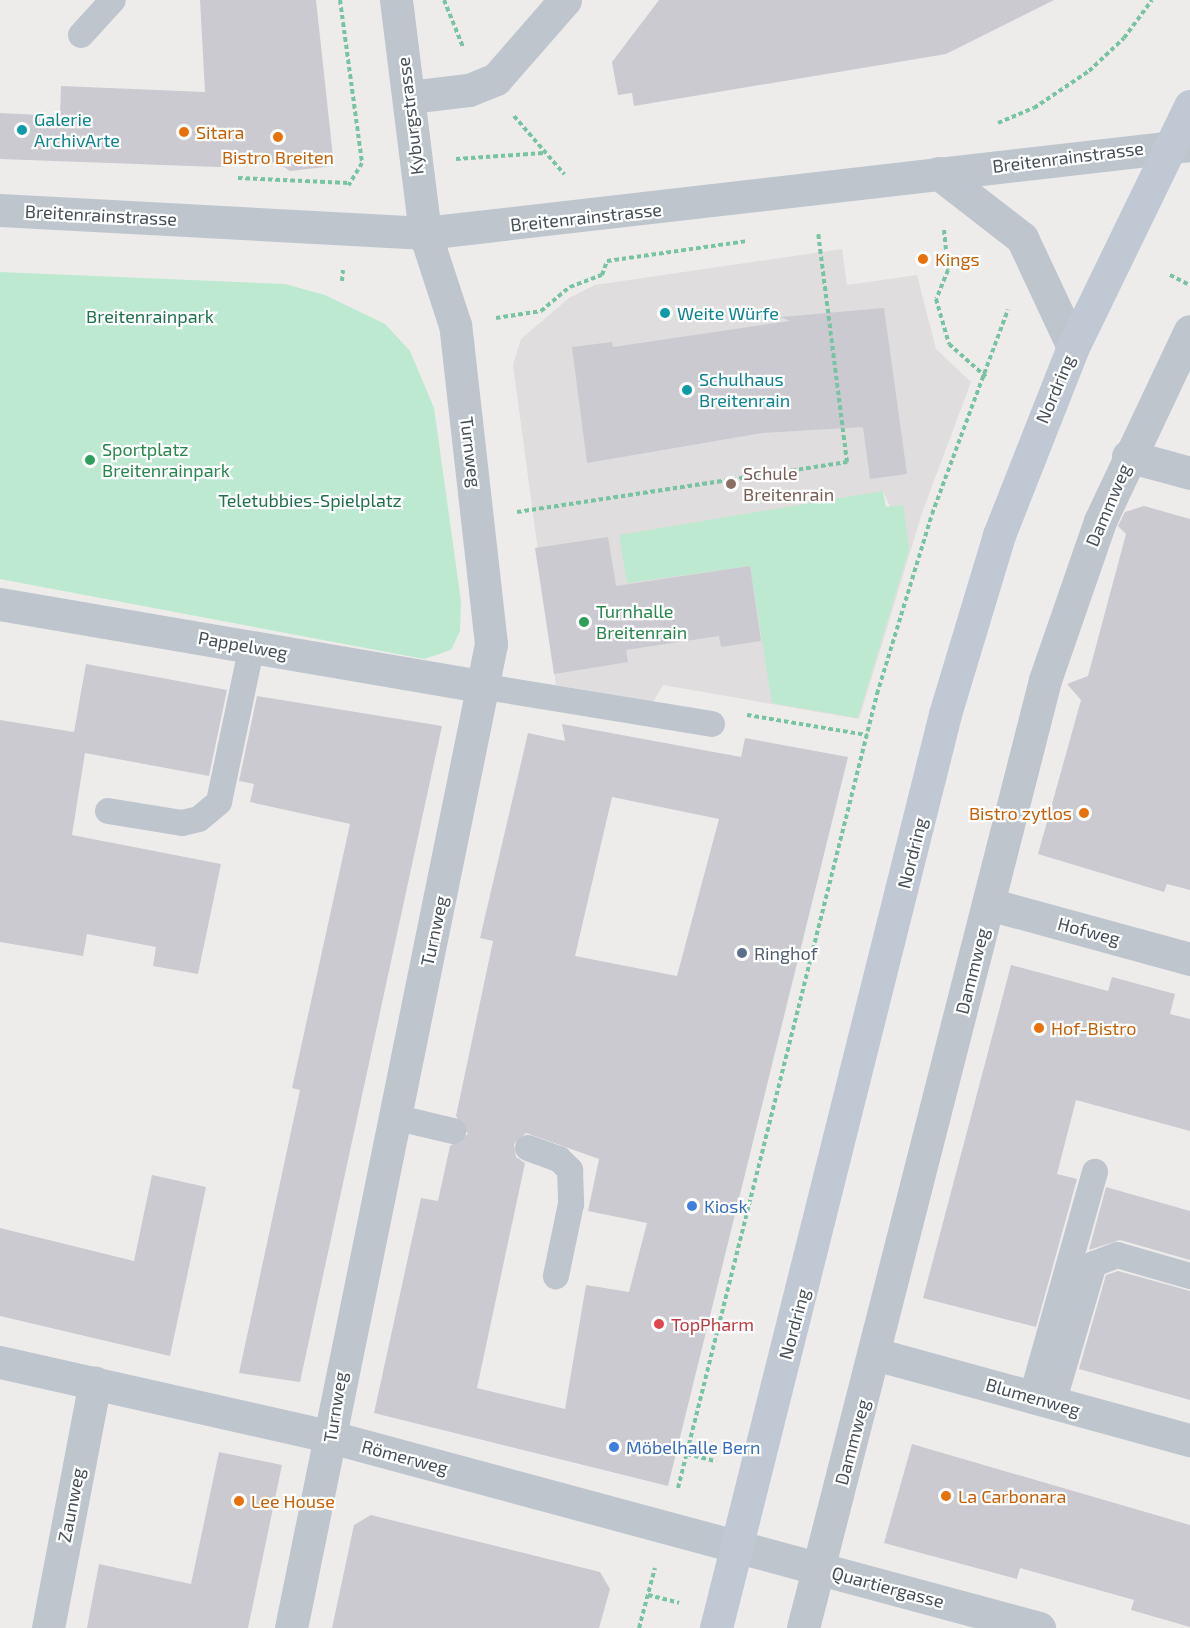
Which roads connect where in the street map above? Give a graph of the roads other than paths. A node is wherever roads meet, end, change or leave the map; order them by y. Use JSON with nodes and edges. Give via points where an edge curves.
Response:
{"nodes":[{"id":1,"x":113,"y":0,"type":"edge"},
{"id":2,"x":396,"y":0,"type":"edge"},
{"id":3,"x":565,"y":0,"type":"edge"},
{"id":4,"x":81,"y":35,"type":"dead end"},
{"id":5,"x":409,"y":96,"type":"junction"},
{"id":6,"x":1190,"y":106,"type":"edge"},
{"id":7,"x":1179,"y":145,"type":"edge"},
{"id":8,"x":938,"y":173,"type":"junction"},
{"id":9,"x":0,"y":210,"type":"edge"},
{"id":10,"x":425,"y":233,"type":"junction"},
{"id":11,"x":1190,"y":331,"type":"edge"},
{"id":12,"x":1073,"y":347,"type":"junction"},
{"id":13,"x":1128,"y":456,"type":"junction"},
{"id":14,"x":1190,"y":473,"type":"edge"},
{"id":15,"x":0,"y":604,"type":"edge"},
{"id":16,"x":252,"y":646,"type":"junction"},
{"id":17,"x":486,"y":687,"type":"junction"},
{"id":18,"x":712,"y":724,"type":"dead end"},
{"id":19,"x":108,"y":811,"type":"dead end"},
{"id":20,"x":989,"y":904,"type":"junction"},
{"id":21,"x":1190,"y":959,"type":"edge"},
{"id":22,"x":394,"y":1117,"type":"junction"},
{"id":23,"x":453,"y":1131,"type":"dead end"},
{"id":24,"x":528,"y":1148,"type":"dead end"},
{"id":25,"x":1095,"y":1172,"type":"dead end"},
{"id":26,"x":556,"y":1276,"type":"dead end"},
{"id":27,"x":1190,"y":1276,"type":"edge"},
{"id":28,"x":875,"y":1354,"type":"junction"},
{"id":29,"x":0,"y":1362,"type":"edge"},
{"id":30,"x":95,"y":1382,"type":"junction"},
{"id":31,"x":1042,"y":1399,"type":"junction"},
{"id":32,"x":331,"y":1437,"type":"junction"},
{"id":33,"x":1190,"y":1440,"type":"edge"},
{"id":34,"x":738,"y":1545,"type":"junction"},
{"id":35,"x":820,"y":1568,"type":"junction"},
{"id":36,"x":48,"y":1628,"type":"edge"},
{"id":37,"x":291,"y":1628,"type":"edge"},
{"id":38,"x":716,"y":1628,"type":"edge"},
{"id":39,"x":803,"y":1628,"type":"edge"},
{"id":40,"x":1039,"y":1628,"type":"edge"}],
"edges":[{"from":1,"to":4,"type":"lane"},
{"from":2,"to":5,"type":"street","name":"Kyburgstrasse"},
{"from":3,"to":5,"type":"street","via":[[496,78],[469,90]]},
{"from":5,"to":10,"type":"street","name":"Kyburgstrasse"},
{"from":6,"to":7,"type":"main road","name":"Nordring"},
{"from":7,"to":8,"type":"street","name":"Breitenrainstrasse"},
{"from":7,"to":12,"type":"main road","name":"Nordring"},
{"from":8,"to":10,"type":"street","name":"Breitenrainstrasse","via":[[614,215]]},
{"from":8,"to":12,"type":"street","via":[[1022,238]]},
{"from":9,"to":10,"type":"street","name":"Breitenrainstrasse"},
{"from":10,"to":17,"type":"street","name":"Turnweg","via":[[455,325],[491,618]]},
{"from":11,"to":13,"type":"street","name":"Dammweg"},
{"from":12,"to":34,"type":"main road","name":"Nordring","via":[[999,535],[945,714]]},
{"from":13,"to":14,"type":"street"},
{"from":13,"to":20,"type":"street","name":"Dammweg","via":[[1048,669]]},
{"from":15,"to":16,"type":"street","name":"Pappelweg"},
{"from":16,"to":17,"type":"street","name":"Pappelweg"},
{"from":16,"to":19,"type":"lane","via":[[219,802],[199,819],[182,823]]},
{"from":17,"to":18,"type":"lane"},
{"from":17,"to":22,"type":"street","name":"Turnweg"},
{"from":20,"to":21,"type":"street","name":"Hofweg"},
{"from":20,"to":28,"type":"street","name":"Dammweg"},
{"from":22,"to":23,"type":"lane"},
{"from":22,"to":32,"type":"street","name":"Turnweg"},
{"from":24,"to":26,"type":"lane","via":[[559,1159],[570,1170],[572,1195]]},
{"from":25,"to":31,"type":"lane"},
{"from":27,"to":31,"type":"lane","via":[[1116,1255],[1094,1264]]},
{"from":28,"to":31,"type":"street","name":"Blumenweg"},
{"from":28,"to":35,"type":"street","name":"Dammweg"},
{"from":29,"to":30,"type":"street","name":"Römerweg"},
{"from":30,"to":32,"type":"street","name":"Römerweg"},
{"from":30,"to":36,"type":"street","name":"Zaunweg"},
{"from":31,"to":33,"type":"street","name":"Blumenweg"},
{"from":32,"to":34,"type":"street","name":"Römerweg"},
{"from":32,"to":37,"type":"street","name":"Turnweg"},
{"from":34,"to":35,"type":"street","name":"Quartiergasse"},
{"from":34,"to":38,"type":"main road","name":"Nordring"},
{"from":35,"to":39,"type":"street","name":"Dammweg"},
{"from":35,"to":40,"type":"street","name":"Quartiergasse"}]}
